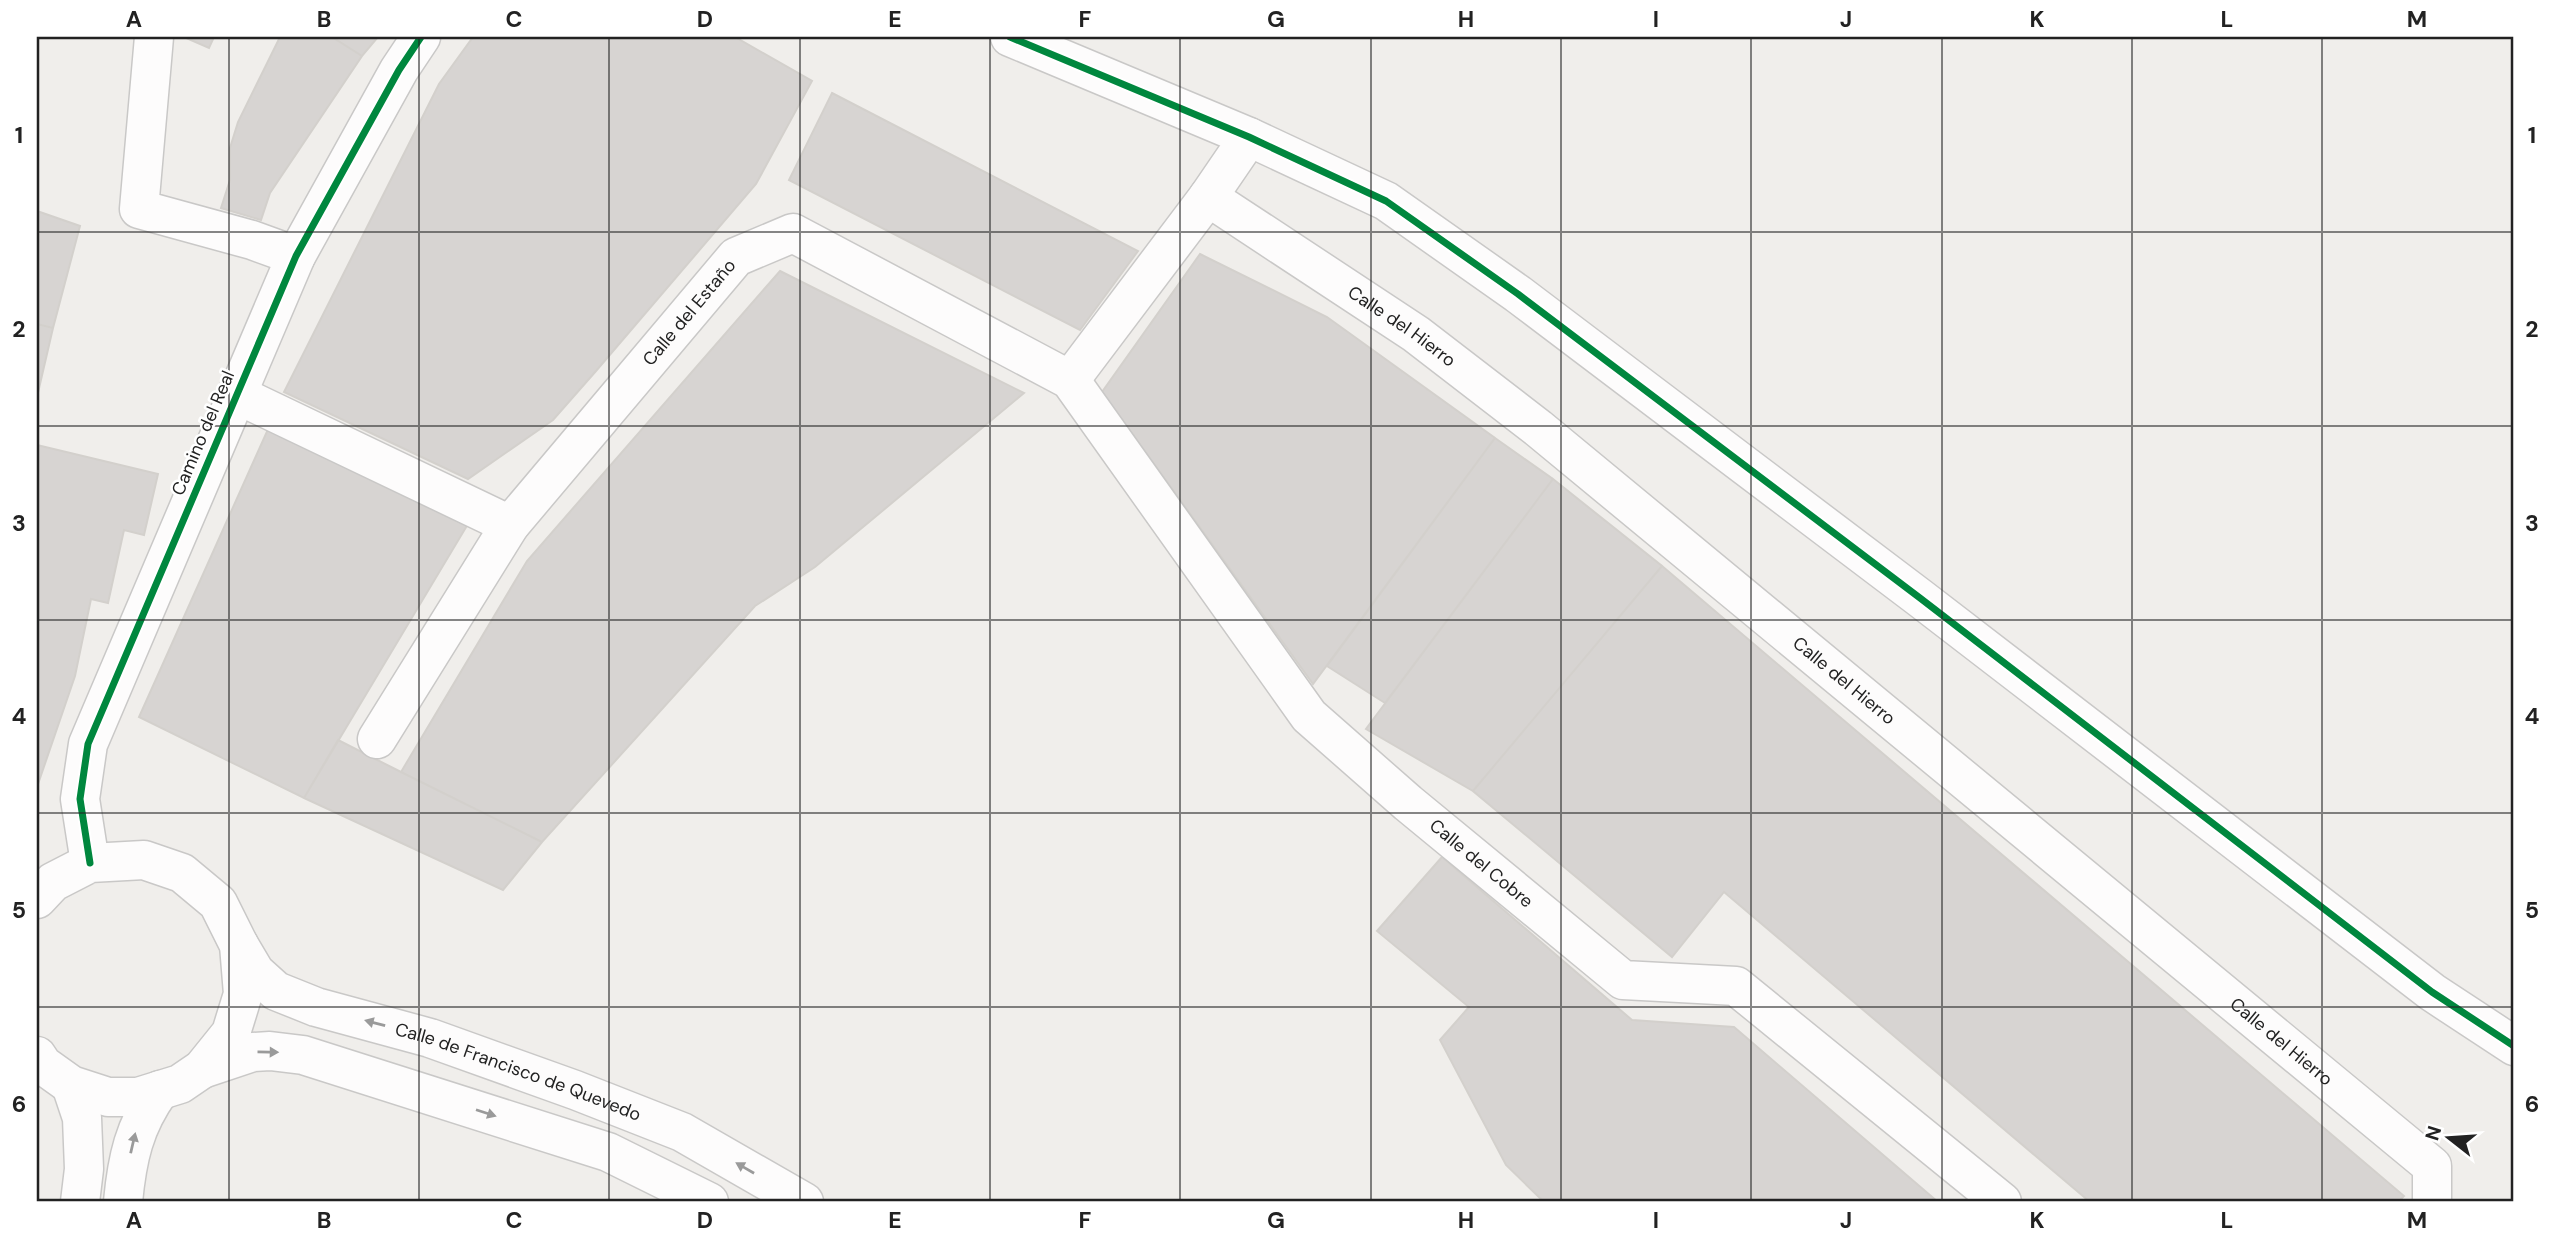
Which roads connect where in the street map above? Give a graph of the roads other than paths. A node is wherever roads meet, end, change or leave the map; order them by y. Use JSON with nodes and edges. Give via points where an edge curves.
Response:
{"nodes":[{"id":1,"x":154,"y":37,"type":"edge"},
{"id":2,"x":421,"y":37,"type":"edge"},
{"id":3,"x":1010,"y":37,"type":"edge"},
{"id":4,"x":1249,"y":137,"type":"junction"},
{"id":5,"x":1209,"y":197,"type":"junction"},
{"id":6,"x":296,"y":256,"type":"junction"},
{"id":7,"x":1070,"y":380,"type":"junction"},
{"id":8,"x":238,"y":395,"type":"junction"},
{"id":9,"x":510,"y":525,"type":"junction"},
{"id":10,"x":377,"y":739,"type":"dead end"},
{"id":11,"x":90,"y":863,"type":"junction"},
{"id":12,"x":37,"y":899,"type":"edge"},
{"id":13,"x":239,"y":945,"type":"junction"},
{"id":14,"x":2514,"y":1046,"type":"edge"},
{"id":15,"x":37,"y":1056,"type":"edge"},
{"id":16,"x":202,"y":1069,"type":"junction"},
{"id":17,"x":71,"y":1084,"type":"junction"},
{"id":18,"x":160,"y":1090,"type":"junction"},
{"id":19,"x":80,"y":1202,"type":"edge"},
{"id":20,"x":123,"y":1202,"type":"edge"},
{"id":21,"x":709,"y":1202,"type":"edge"},
{"id":22,"x":804,"y":1202,"type":"edge"},
{"id":23,"x":2002,"y":1202,"type":"edge"},
{"id":24,"x":2432,"y":1202,"type":"edge"}],
"edges":[{"from":1,"to":6,"type":"street","via":[[139,209]]},
{"from":2,"to":6,"type":"street","name":"Camino del Real"},
{"from":3,"to":4,"type":"street"},
{"from":4,"to":5,"type":"street"},
{"from":4,"to":14,"type":"street","via":[[1386,201],[1518,294],[2432,992]]},
{"from":5,"to":7,"type":"street"},
{"from":5,"to":24,"type":"street","name":"Calle del Hierro","via":[[1416,334],[1549,437],[2432,1166]]},
{"from":6,"to":8,"type":"street","name":"Camino del Real"},
{"from":7,"to":9,"type":"street","name":"Calle del Estaño","via":[[793,233],[736,257]]},
{"from":7,"to":23,"type":"street","name":"Calle del Cobre","via":[[1309,716],[1623,980],[1736,986]]},
{"from":8,"to":9,"type":"street"},
{"from":8,"to":11,"type":"street","name":"Camino del Real","via":[[88,744],[80,799]]},
{"from":9,"to":10,"type":"street","name":"Calle del Estaño"},
{"from":11,"to":12,"type":"street","via":[[53,882]]},
{"from":11,"to":13,"type":"street","name":"Calle de Francisco de Quevedo","via":[[144,860],[182,873],[218,903]]},
{"from":13,"to":16,"type":"street","via":[[243,994],[230,1033]]},
{"from":22,"to":13,"type":"street","name":"Calle de Francisco de Quevedo","one_way":true,"via":[[670,1127],[430,1038],[316,1007],[276,991],[255,972]]},
{"from":15,"to":17,"type":"street"},
{"from":16,"to":18,"type":"street","via":[[180,1084]]},
{"from":16,"to":21,"type":"street","one_way":true,"via":[[253,1052],[303,1055],[608,1152]]},
{"from":17,"to":18,"type":"street","via":[[108,1097],[138,1097]]},
{"from":17,"to":19,"type":"street","via":[[82,1118]]},
{"from":20,"to":18,"type":"street","one_way":true,"via":[[136,1131]]}]}
